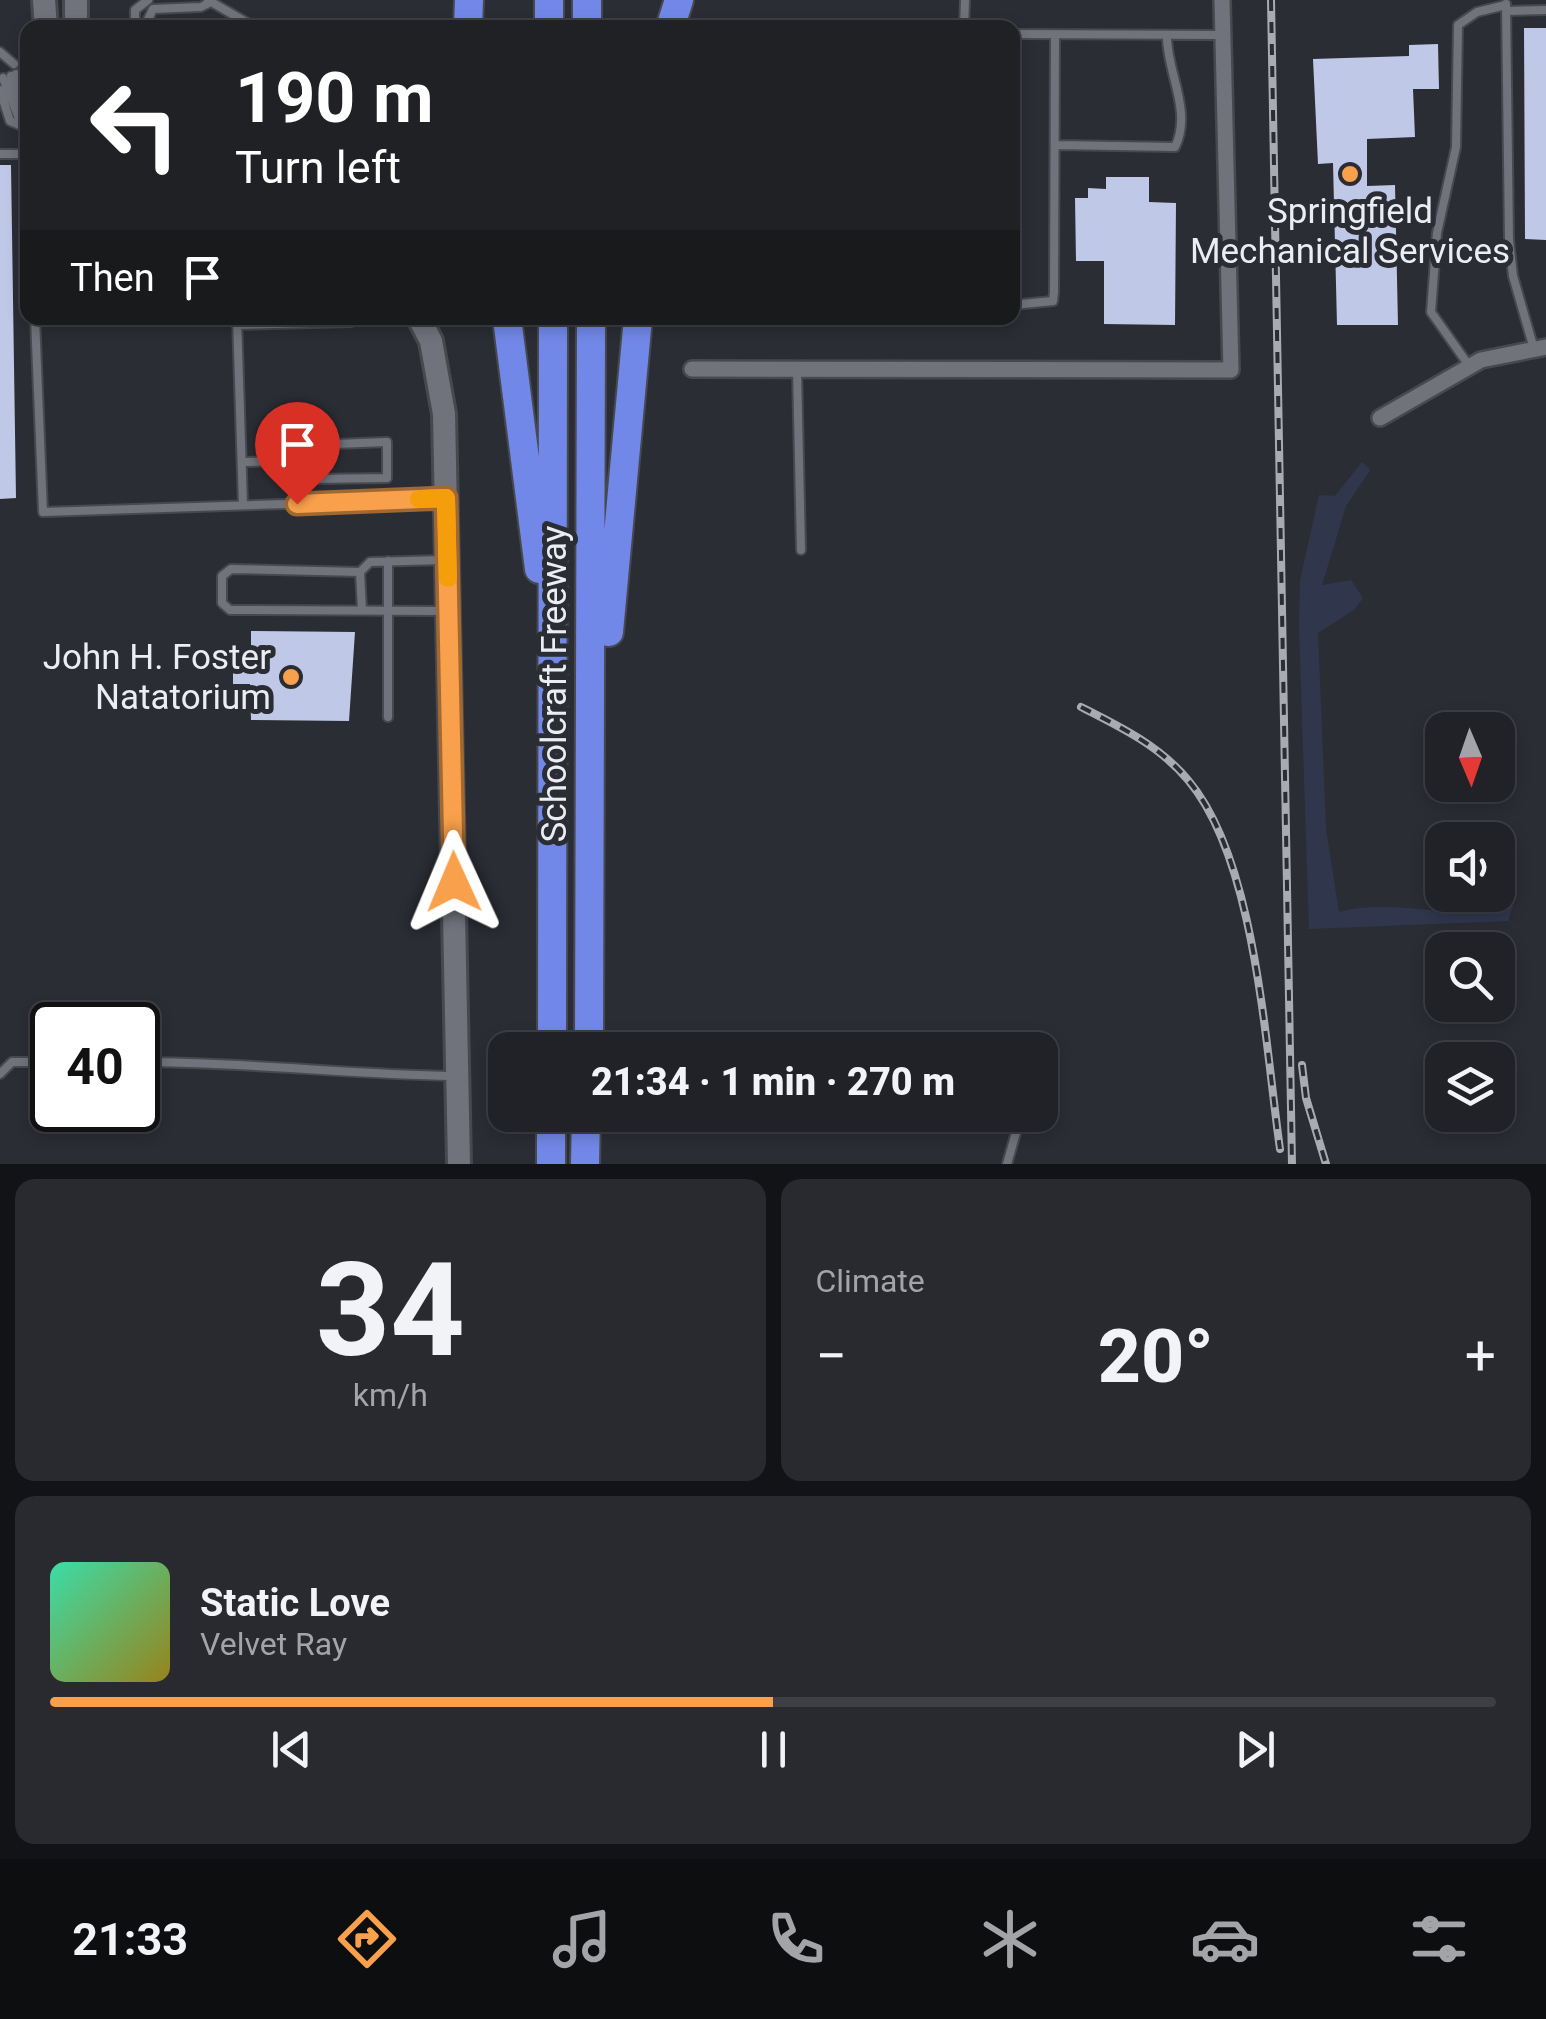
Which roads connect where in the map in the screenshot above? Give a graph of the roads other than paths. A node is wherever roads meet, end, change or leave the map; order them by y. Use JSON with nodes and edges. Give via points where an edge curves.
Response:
{"nodes":[{"id":1,"x":148,"y":0,"type":"edge"},
{"id":2,"x":1222,"y":0,"type":"edge"},
{"id":3,"x":210,"y":1,"type":"edge"},
{"id":4,"x":1506,"y":5,"type":"edge"},
{"id":5,"x":1546,"y":10,"type":"edge"},
{"id":6,"x":226,"y":11,"type":"junction"},
{"id":7,"x":135,"y":20,"type":"edge"},
{"id":8,"x":145,"y":20,"type":"edge"},
{"id":9,"x":227,"y":20,"type":"edge"},
{"id":10,"x":242,"y":20,"type":"edge"},
{"id":11,"x":1020,"y":34,"type":"edge"},
{"id":12,"x":1167,"y":35,"type":"junction"},
{"id":13,"x":1223,"y":35,"type":"junction"},
{"id":14,"x":1055,"y":36,"type":"junction"},
{"id":15,"x":0,"y":53,"type":"edge"},
{"id":16,"x":10,"y":72,"type":"edge"},
{"id":17,"x":0,"y":90,"type":"edge"},
{"id":18,"x":20,"y":95,"type":"edge"},
{"id":19,"x":20,"y":117,"type":"edge"},
{"id":20,"x":20,"y":125,"type":"edge"},
{"id":21,"x":1057,"y":145,"type":"junction"},
{"id":22,"x":1020,"y":304,"type":"edge"},
{"id":23,"x":35,"y":325,"type":"edge"},
{"id":24,"x":237,"y":325,"type":"edge"},
{"id":25,"x":422,"y":325,"type":"edge"},
{"id":26,"x":508,"y":325,"type":"edge"},
{"id":27,"x":553,"y":325,"type":"edge"},
{"id":28,"x":591,"y":325,"type":"edge"},
{"id":29,"x":637,"y":325,"type":"edge"},
{"id":30,"x":1540,"y":348,"type":"edge"},
{"id":31,"x":1470,"y":366,"type":"junction"},
{"id":32,"x":692,"y":370,"type":"dead end"},
{"id":33,"x":797,"y":370,"type":"junction"},
{"id":34,"x":1380,"y":418,"type":"dead end"},
{"id":35,"x":242,"y":462,"type":"junction"},
{"id":36,"x":310,"y":462,"type":"junction"},
{"id":37,"x":446,"y":498,"type":"junction"},
{"id":38,"x":242,"y":505,"type":"junction"},
{"id":39,"x":802,"y":550,"type":"dead end"},
{"id":40,"x":447,"y":560,"type":"junction"},
{"id":41,"x":388,"y":561,"type":"junction"},
{"id":42,"x":360,"y":572,"type":"junction"},
{"id":43,"x":362,"y":610,"type":"junction"},
{"id":44,"x":388,"y":610,"type":"junction"},
{"id":45,"x":448,"y":611,"type":"junction"},
{"id":46,"x":388,"y":717,"type":"dead end"},
{"id":47,"x":591,"y":837,"type":"junction"},
{"id":48,"x":554,"y":853,"type":"junction"},
{"id":49,"x":552,"y":1032,"type":"edge"},
{"id":50,"x":588,"y":1032,"type":"edge"},
{"id":51,"x":30,"y":1062,"type":"edge"},
{"id":52,"x":160,"y":1062,"type":"edge"},
{"id":53,"x":0,"y":1074,"type":"edge"},
{"id":54,"x":458,"y":1076,"type":"junction"},
{"id":55,"x":551,"y":1132,"type":"edge"},
{"id":56,"x":586,"y":1132,"type":"edge"},
{"id":57,"x":1016,"y":1132,"type":"edge"},
{"id":58,"x":460,"y":1164,"type":"edge"},
{"id":59,"x":551,"y":1164,"type":"edge"},
{"id":60,"x":585,"y":1164,"type":"edge"},
{"id":61,"x":1007,"y":1164,"type":"edge"}],
"edges":[{"from":1,"to":7,"type":"lane"},
{"from":2,"to":13,"type":"street"},
{"from":3,"to":6,"type":"lane"},
{"from":3,"to":8,"type":"lane","via":[[153,9]]},
{"from":4,"to":5,"type":"lane"},
{"from":4,"to":30,"type":"lane","via":[[1512,276]]},
{"from":4,"to":31,"type":"lane","via":[[1458,25],[1456,147],[1437,233],[1431,312]]},
{"from":6,"to":9,"type":"lane"},
{"from":6,"to":10,"type":"lane"},
{"from":11,"to":14,"type":"lane"},
{"from":12,"to":13,"type":"lane"},
{"from":12,"to":14,"type":"lane"},
{"from":12,"to":21,"type":"lane","via":[[1167,60],[1180,90],[1175,147]]},
{"from":13,"to":33,"type":"street","via":[[1231,370]]},
{"from":14,"to":21,"type":"lane"},
{"from":15,"to":16,"type":"lane"},
{"from":16,"to":18,"type":"lane"},
{"from":16,"to":19,"type":"lane"},
{"from":17,"to":20,"type":"lane","via":[[10,121]]},
{"from":21,"to":22,"type":"lane","via":[[1053,301]]},
{"from":23,"to":38,"type":"lane","via":[[42,512]]},
{"from":24,"to":35,"type":"lane"},
{"from":25,"to":37,"type":"street","via":[[440,377]]},
{"from":26,"to":48,"type":"highway","via":[[539,573]]},
{"from":27,"to":48,"type":"highway","name":"Schoolcraft Freeway"},
{"from":28,"to":47,"type":"highway","name":"Schoolcraft Freeway"},
{"from":29,"to":47,"type":"highway","via":[[614,568],[604,792]]},
{"from":30,"to":31,"type":"street"},
{"from":31,"to":34,"type":"street"},
{"from":32,"to":33,"type":"street"},
{"from":33,"to":39,"type":"lane"},
{"from":35,"to":36,"type":"lane"},
{"from":35,"to":38,"type":"lane"},
{"from":36,"to":36,"type":"lane","via":[[311,479],[388,478],[387,442],[310,445]]},
{"from":37,"to":38,"type":"lane"},
{"from":37,"to":40,"type":"street"},
{"from":40,"to":41,"type":"lane"},
{"from":40,"to":45,"type":"street"},
{"from":41,"to":42,"type":"lane","via":[[370,562]]},
{"from":41,"to":44,"type":"lane"},
{"from":42,"to":43,"type":"lane"},
{"from":42,"to":43,"type":"lane","via":[[231,569],[222,576],[222,603],[230,610]]},
{"from":43,"to":44,"type":"lane"},
{"from":44,"to":45,"type":"lane"},
{"from":44,"to":46,"type":"lane"},
{"from":45,"to":54,"type":"street"},
{"from":47,"to":50,"type":"highway","name":"Schoolcraft Freeway"},
{"from":48,"to":49,"type":"highway","name":"Schoolcraft Freeway"},
{"from":51,"to":53,"type":"lane","via":[[12,1062]]},
{"from":52,"to":54,"type":"lane"},
{"from":54,"to":58,"type":"street"},
{"from":55,"to":59,"type":"highway"},
{"from":56,"to":60,"type":"highway"},
{"from":57,"to":61,"type":"lane"}]}
